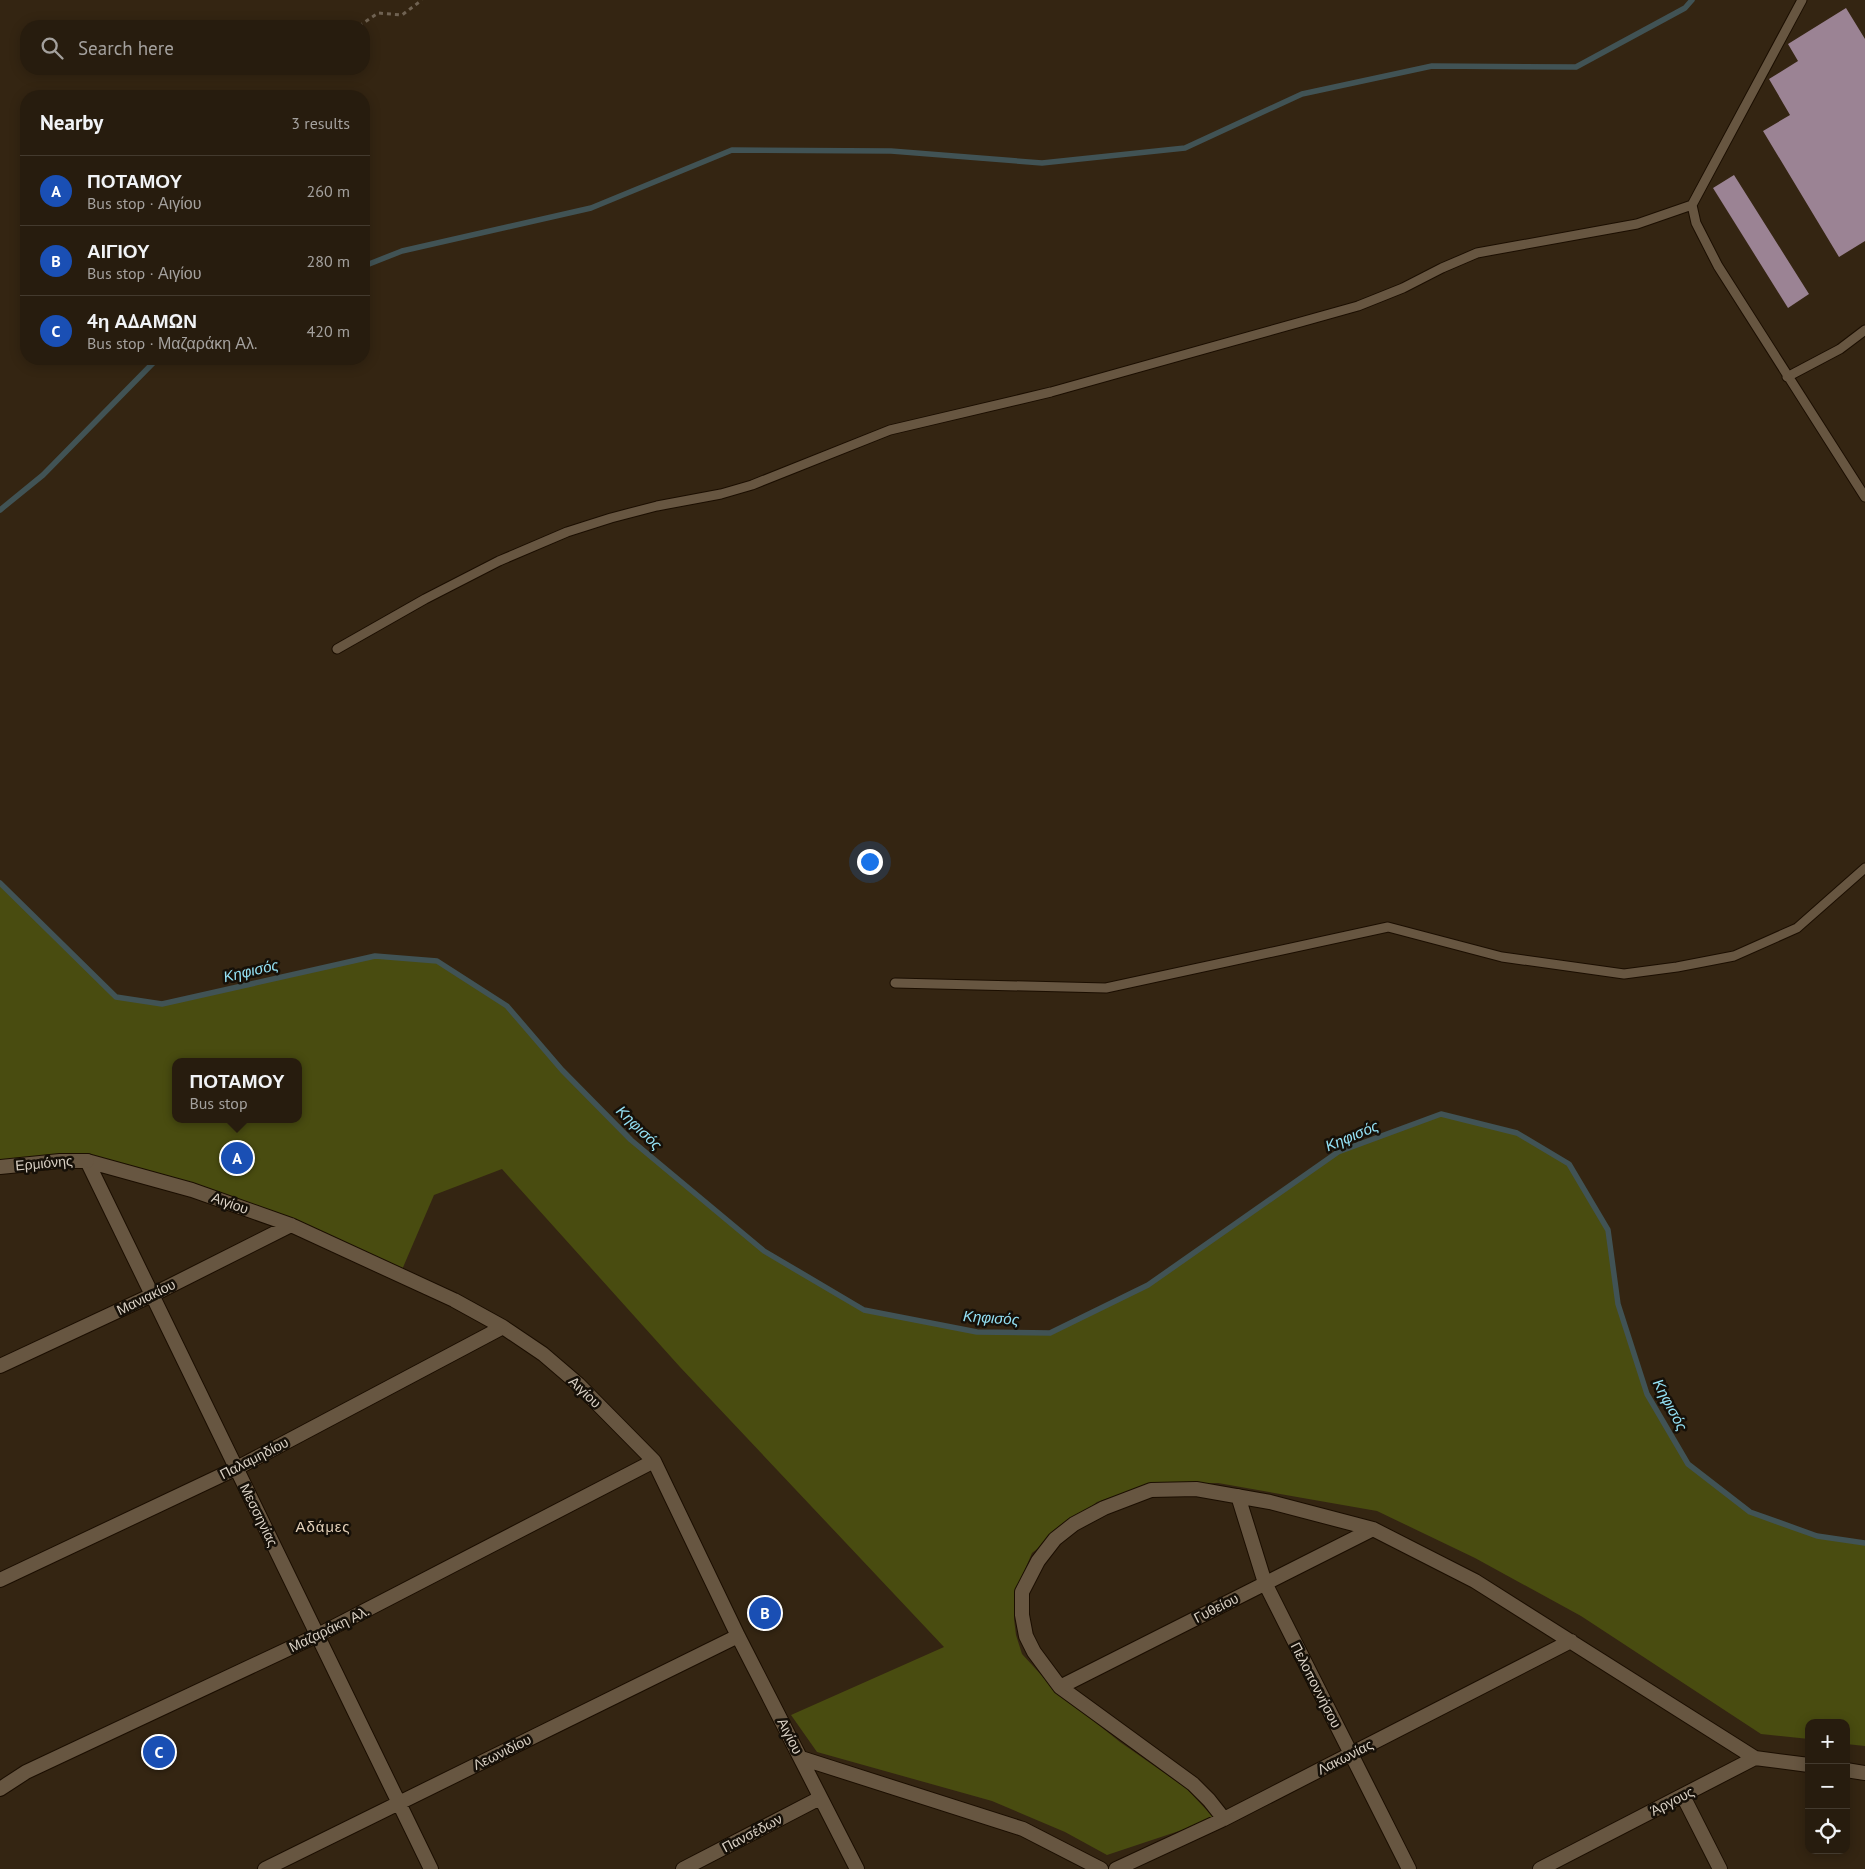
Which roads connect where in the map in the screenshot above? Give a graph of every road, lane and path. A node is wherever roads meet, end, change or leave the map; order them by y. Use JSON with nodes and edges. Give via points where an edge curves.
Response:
{"nodes":[{"id":1,"x":422,"y":0,"type":"edge"},
{"id":2,"x":1802,"y":0,"type":"edge"},
{"id":3,"x":368,"y":20,"type":"edge"},
{"id":4,"x":1692,"y":205,"type":"junction"},
{"id":5,"x":1865,"y":330,"type":"edge"},
{"id":6,"x":1787,"y":377,"type":"junction"},
{"id":7,"x":1865,"y":497,"type":"edge"},
{"id":8,"x":337,"y":649,"type":"dead end"},
{"id":9,"x":1865,"y":868,"type":"edge"},
{"id":10,"x":895,"y":983,"type":"dead end"},
{"id":11,"x":87,"y":1161,"type":"junction"},
{"id":12,"x":0,"y":1167,"type":"edge"},
{"id":13,"x":291,"y":1225,"type":"junction"},
{"id":14,"x":152,"y":1295,"type":"junction"},
{"id":15,"x":503,"y":1327,"type":"junction"},
{"id":16,"x":0,"y":1366,"type":"edge"},
{"id":17,"x":654,"y":1461,"type":"junction"},
{"id":18,"x":236,"y":1468,"type":"junction"},
{"id":19,"x":1238,"y":1496,"type":"junction"},
{"id":20,"x":1373,"y":1529,"type":"junction"},
{"id":21,"x":0,"y":1580,"type":"edge"},
{"id":22,"x":1265,"y":1583,"type":"junction"},
{"id":23,"x":318,"y":1635,"type":"junction"},
{"id":24,"x":738,"y":1636,"type":"junction"},
{"id":25,"x":1571,"y":1641,"type":"junction"},
{"id":26,"x":1060,"y":1687,"type":"junction"},
{"id":27,"x":1351,"y":1754,"type":"junction"},
{"id":28,"x":801,"y":1758,"type":"junction"},
{"id":29,"x":1755,"y":1758,"type":"junction"},
{"id":30,"x":1805,"y":1764,"type":"edge"},
{"id":31,"x":1850,"y":1771,"type":"edge"},
{"id":32,"x":1865,"y":1773,"type":"edge"},
{"id":33,"x":0,"y":1789,"type":"edge"},
{"id":34,"x":1683,"y":1796,"type":"junction"},
{"id":35,"x":820,"y":1798,"type":"junction"},
{"id":36,"x":399,"y":1803,"type":"junction"},
{"id":37,"x":1224,"y":1819,"type":"junction"},
{"id":38,"x":266,"y":1869,"type":"edge"},
{"id":39,"x":431,"y":1869,"type":"edge"},
{"id":40,"x":683,"y":1869,"type":"edge"},
{"id":41,"x":857,"y":1869,"type":"edge"},
{"id":42,"x":1101,"y":1869,"type":"edge"},
{"id":43,"x":1116,"y":1869,"type":"edge"},
{"id":44,"x":1409,"y":1869,"type":"edge"},
{"id":45,"x":1540,"y":1869,"type":"edge"},
{"id":46,"x":1720,"y":1869,"type":"edge"}],
"edges":[{"from":1,"to":3,"type":"path","via":[[402,15],[378,13]]},
{"from":2,"to":4,"type":"lane"},
{"from":4,"to":6,"type":"lane","via":[[1696,223],[1718,266]]},
{"from":4,"to":8,"type":"lane","via":[[1637,224],[1477,253],[1358,306],[1051,392],[890,430],[752,485],[612,518],[499,561]]},
{"from":5,"to":6,"type":"lane","via":[[1840,349]]},
{"from":6,"to":7,"type":"lane"},
{"from":9,"to":10,"type":"lane","via":[[1797,928],[1734,956],[1624,974],[1502,957],[1388,927],[1106,988]]},
{"from":11,"to":12,"type":"street","name":"Ερμιόνης"},
{"from":11,"to":13,"type":"street","name":"Αιγίου","via":[[192,1190]]},
{"from":11,"to":14,"type":"street","name":"Μεσσηνίας"},
{"from":13,"to":14,"type":"street","name":"Μανιακίου"},
{"from":13,"to":15,"type":"street","name":"Αιγίου","via":[[454,1300]]},
{"from":14,"to":16,"type":"street","name":"Μανιακίου"},
{"from":14,"to":18,"type":"street","name":"Μεσσηνίας"},
{"from":15,"to":17,"type":"street","name":"Αιγίου","via":[[543,1354],[578,1384]]},
{"from":15,"to":18,"type":"street","name":"Παλαμηδίου"},
{"from":17,"to":23,"type":"street","name":"Μαζαράκη Αλ."},
{"from":17,"to":24,"type":"street","name":"Αιγίου"},
{"from":18,"to":21,"type":"street","name":"Παλαμηδίου"},
{"from":18,"to":23,"type":"street","name":"Μεσσηνίας"},
{"from":19,"to":20,"type":"street"},
{"from":19,"to":22,"type":"street","name":"Πελοποννήσου"},
{"from":19,"to":26,"type":"street","via":[[1196,1489],[1151,1490],[1104,1508],[1074,1524],[1055,1539],[1030,1576],[1022,1592],[1021,1604],[1026,1636]]},
{"from":20,"to":22,"type":"street","name":"Γυθείου"},
{"from":20,"to":25,"type":"street","via":[[1476,1581]]},
{"from":22,"to":26,"type":"street","name":"Γυθείου"},
{"from":22,"to":27,"type":"street","name":"Πελοποννήσου"},
{"from":23,"to":33,"type":"street","name":"Μαζαράκη Αλ.","via":[[26,1772]]},
{"from":23,"to":36,"type":"street","name":"Μεσσηνίας"},
{"from":24,"to":28,"type":"street","name":"Αιγίου"},
{"from":24,"to":36,"type":"street","name":"Λεωνιδίου"},
{"from":25,"to":27,"type":"street","name":"Λακωνίας"},
{"from":25,"to":29,"type":"street"},
{"from":26,"to":37,"type":"street","via":[[1192,1784]]},
{"from":27,"to":37,"type":"street","name":"Λακωνίας"},
{"from":27,"to":44,"type":"street","name":"Πελοποννήσου"},
{"from":28,"to":35,"type":"street","name":"Αιγίου"},
{"from":28,"to":42,"type":"street","via":[[1023,1830]]},
{"from":29,"to":30,"type":"street"},
{"from":29,"to":34,"type":"street","name":"Άργους"},
{"from":31,"to":32,"type":"street"},
{"from":34,"to":45,"type":"street","name":"Άργους"},
{"from":34,"to":46,"type":"street"},
{"from":35,"to":40,"type":"street","name":"Πανσέδων"},
{"from":35,"to":41,"type":"street","name":"Αιγίου"},
{"from":36,"to":38,"type":"street","name":"Λεωνιδίου"},
{"from":36,"to":39,"type":"street","name":"Μεσσηνίας"},
{"from":37,"to":43,"type":"street","name":"Λακωνίας"}]}
